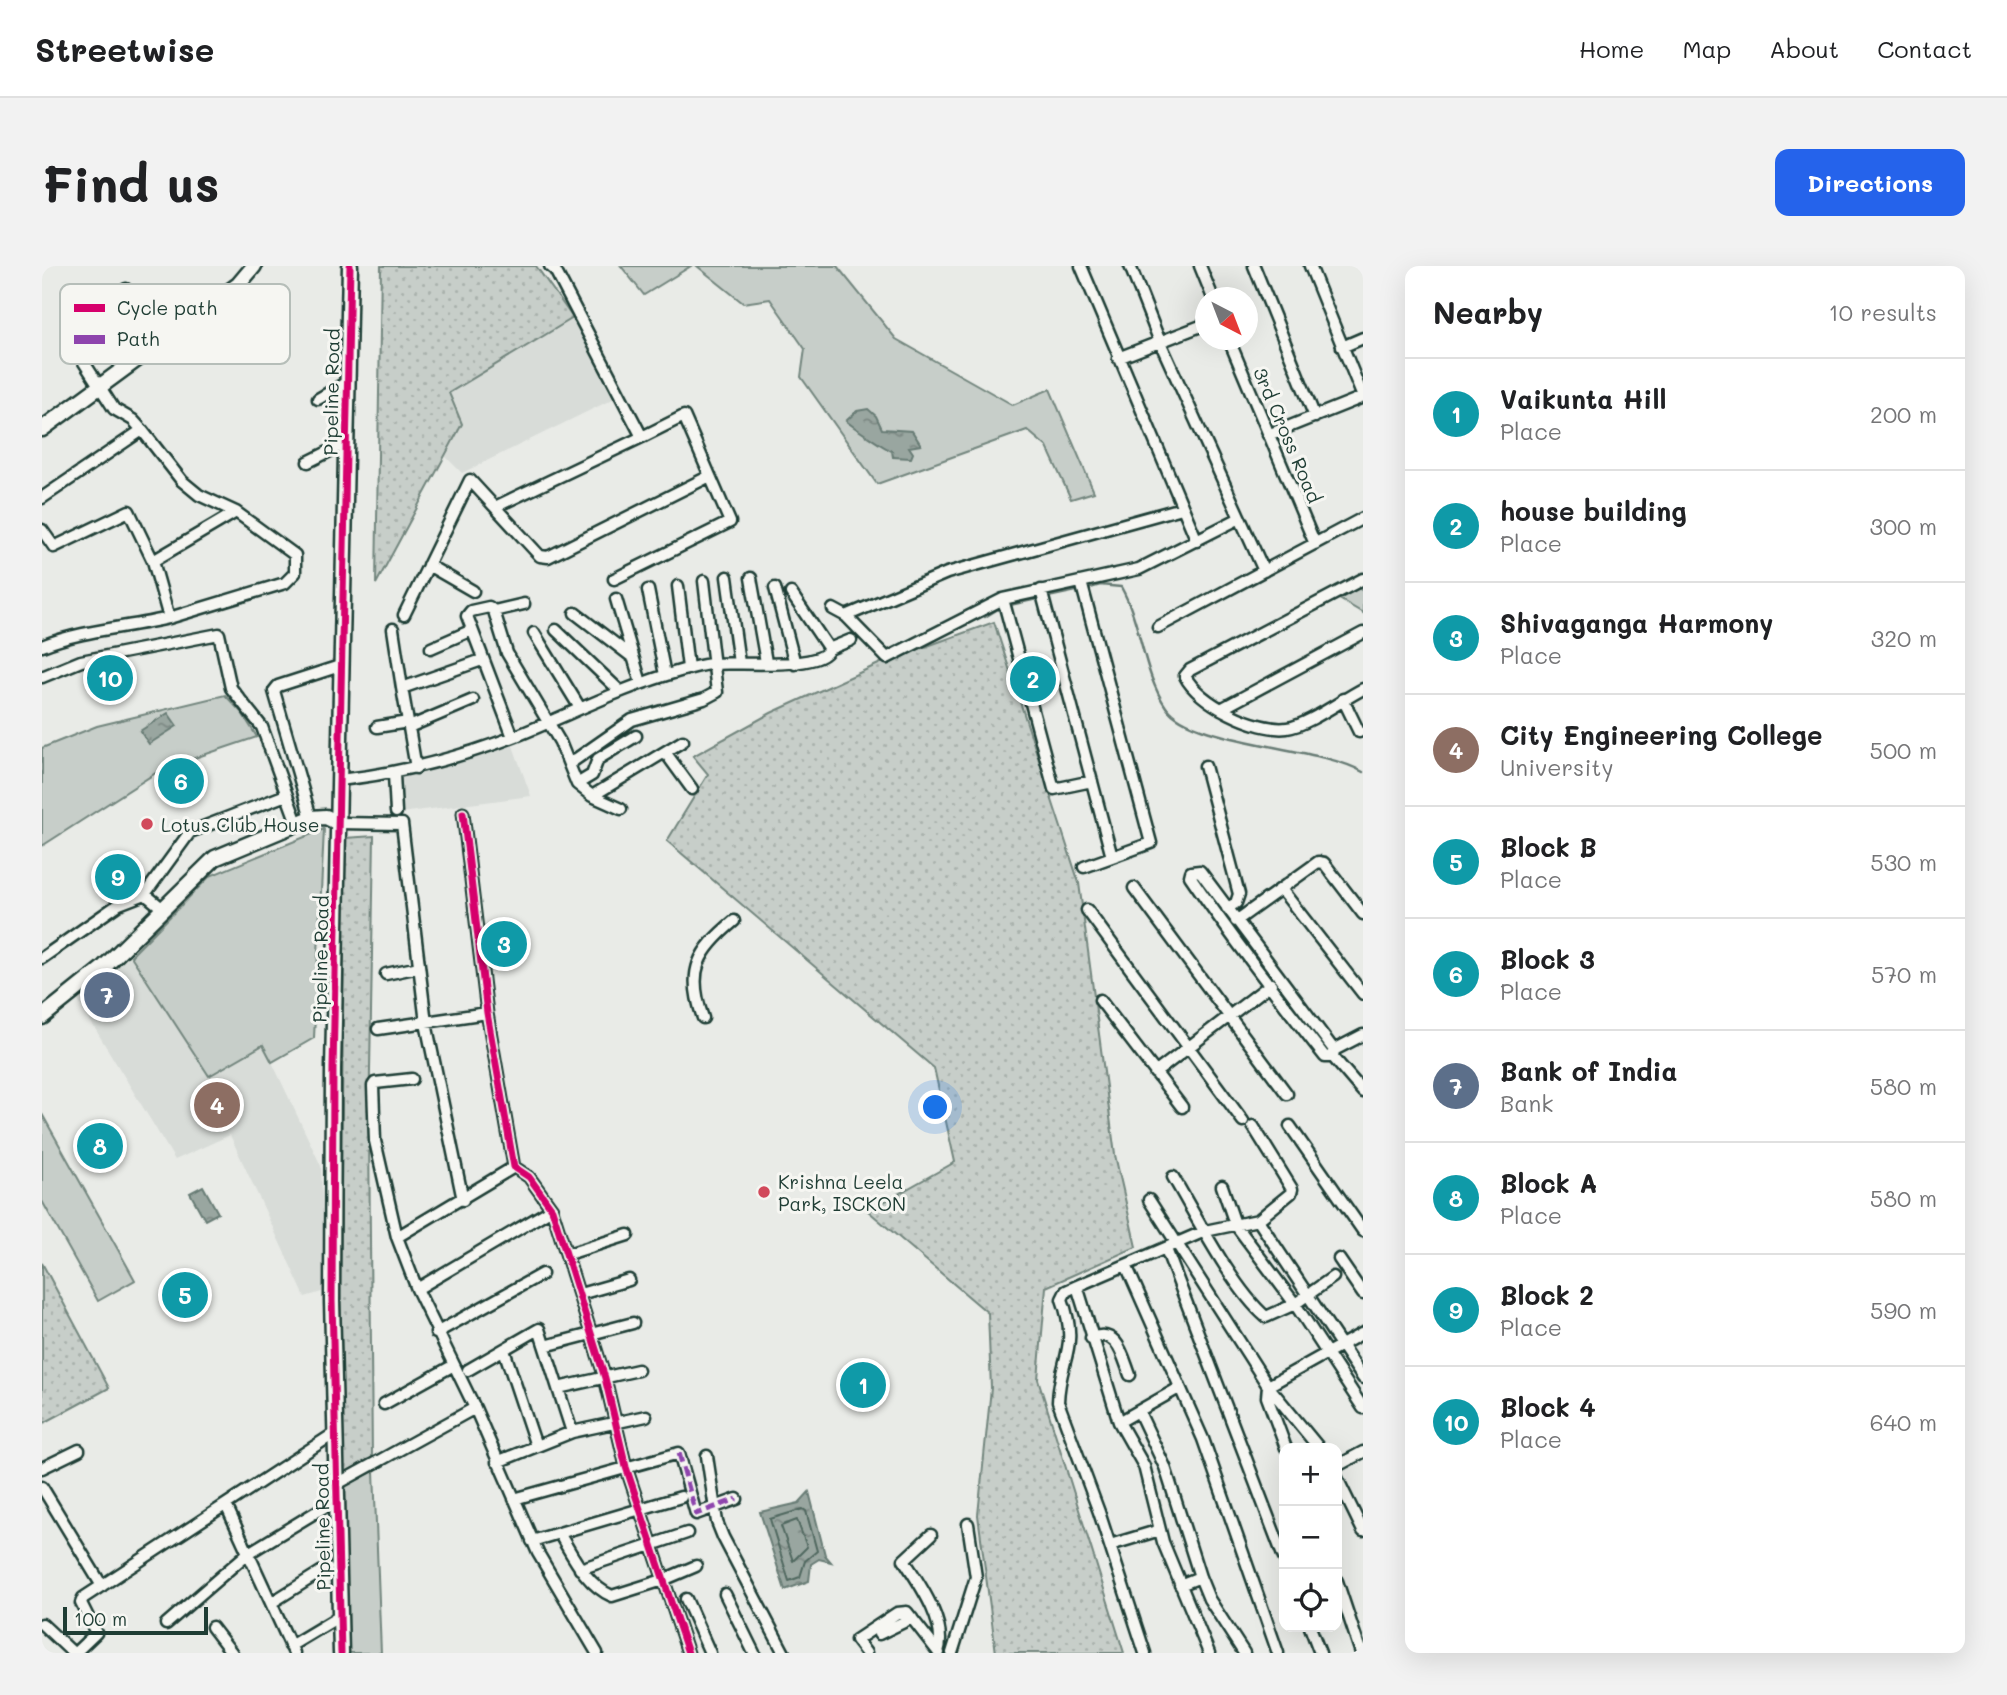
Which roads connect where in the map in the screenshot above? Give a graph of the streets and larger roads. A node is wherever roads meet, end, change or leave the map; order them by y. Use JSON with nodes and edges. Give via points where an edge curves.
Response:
{"nodes":[{"id":1,"x":254,"y":266,"type":"edge"},
{"id":2,"x":350,"y":266,"type":"edge"},
{"id":3,"x":1081,"y":266,"type":"edge"},
{"id":4,"x":1130,"y":266,"type":"edge"},
{"id":5,"x":1200,"y":266,"type":"edge"},
{"id":6,"x":1254,"y":266,"type":"edge"},
{"id":7,"x":1310,"y":266,"type":"edge"},
{"id":8,"x":553,"y":267,"type":"edge"},
{"id":9,"x":238,"y":284,"type":"edge"},
{"id":10,"x":1209,"y":287,"type":"edge"},
{"id":11,"x":1195,"y":328,"type":"edge"},
{"id":12,"x":1363,"y":338,"type":"edge"},
{"id":13,"x":1160,"y":342,"type":"junction"},
{"id":14,"x":1342,"y":347,"type":"junction"},
{"id":15,"x":1234,"y":350,"type":"edge"},
{"id":16,"x":1118,"y":358,"type":"junction"},
{"id":17,"x":85,"y":364,"type":"edge"},
{"id":18,"x":131,"y":364,"type":"edge"},
{"id":19,"x":347,"y":382,"type":"junction"},
{"id":20,"x":100,"y":387,"type":"junction"},
{"id":21,"x":1363,"y":397,"type":"edge"},
{"id":22,"x":318,"y":399,"type":"dead end"},
{"id":23,"x":1315,"y":417,"type":"junction"},
{"id":24,"x":42,"y":429,"type":"edge"},
{"id":25,"x":142,"y":430,"type":"junction"},
{"id":26,"x":1268,"y":435,"type":"junction"},
{"id":27,"x":642,"y":437,"type":"junction"},
{"id":28,"x":346,"y":443,"type":"junction"},
{"id":29,"x":308,"y":463,"type":"dead end"},
{"id":30,"x":710,"y":476,"type":"junction"},
{"id":31,"x":42,"y":498,"type":"edge"},
{"id":32,"x":495,"y":506,"type":"junction"},
{"id":33,"x":1182,"y":508,"type":"junction"},
{"id":34,"x":236,"y":512,"type":"junction"},
{"id":35,"x":1240,"y":518,"type":"junction"},
{"id":36,"x":1363,"y":518,"type":"edge"},
{"id":37,"x":42,"y":530,"type":"edge"},
{"id":38,"x":1197,"y":541,"type":"junction"},
{"id":39,"x":1315,"y":544,"type":"junction"},
{"id":40,"x":153,"y":561,"type":"junction"},
{"id":41,"x":428,"y":565,"type":"junction"},
{"id":42,"x":1264,"y":571,"type":"junction"},
{"id":43,"x":727,"y":577,"type":"dead end"},
{"id":44,"x":751,"y":578,"type":"dead end"},
{"id":45,"x":614,"y":579,"type":"dead end"},
{"id":46,"x":1363,"y":579,"type":"edge"},
{"id":47,"x":704,"y":581,"type":"dead end"},
{"id":48,"x":1081,"y":582,"type":"junction"},
{"id":49,"x":678,"y":586,"type":"dead end"},
{"id":50,"x":775,"y":588,"type":"dead end"},
{"id":51,"x":648,"y":590,"type":"dead end"},
{"id":52,"x":1041,"y":590,"type":"junction"},
{"id":53,"x":473,"y":591,"type":"dead end"},
{"id":54,"x":791,"y":593,"type":"dead end"},
{"id":55,"x":615,"y":599,"type":"dead end"},
{"id":56,"x":1003,"y":599,"type":"junction"},
{"id":57,"x":524,"y":604,"type":"dead end"},
{"id":58,"x":833,"y":610,"type":"dead end"},
{"id":59,"x":494,"y":611,"type":"junction"},
{"id":60,"x":575,"y":613,"type":"dead end"},
{"id":61,"x":404,"y":615,"type":"dead end"},
{"id":62,"x":846,"y":616,"type":"junction"},
{"id":63,"x":169,"y":618,"type":"junction"},
{"id":64,"x":1158,"y":627,"type":"dead end"},
{"id":65,"x":393,"y":629,"type":"dead end"},
{"id":66,"x":472,"y":630,"type":"junction"},
{"id":67,"x":556,"y":630,"type":"dead end"},
{"id":68,"x":534,"y":633,"type":"dead end"},
{"id":69,"x":1363,"y":634,"type":"edge"},
{"id":70,"x":851,"y":640,"type":"dead end"},
{"id":71,"x":42,"y":646,"type":"edge"},
{"id":72,"x":431,"y":649,"type":"dead end"},
{"id":73,"x":829,"y":649,"type":"junction"},
{"id":74,"x":632,"y":657,"type":"junction"},
{"id":75,"x":482,"y":660,"type":"junction"},
{"id":76,"x":766,"y":662,"type":"junction"},
{"id":77,"x":712,"y":663,"type":"junction"},
{"id":78,"x":738,"y":663,"type":"junction"},
{"id":79,"x":795,"y":664,"type":"junction"},
{"id":80,"x":343,"y":665,"type":"junction"},
{"id":81,"x":688,"y":668,"type":"junction"},
{"id":82,"x":666,"y":675,"type":"junction"},
{"id":83,"x":42,"y":677,"type":"edge"},
{"id":84,"x":641,"y":683,"type":"junction"},
{"id":85,"x":402,"y":688,"type":"junction"},
{"id":86,"x":1363,"y":689,"type":"edge"},
{"id":87,"x":620,"y":691,"type":"junction"},
{"id":88,"x":1343,"y":699,"type":"junction"},
{"id":89,"x":472,"y":701,"type":"dead end"},
{"id":90,"x":580,"y":708,"type":"junction"},
{"id":91,"x":1221,"y":709,"type":"junction"},
{"id":92,"x":547,"y":723,"type":"junction"},
{"id":93,"x":409,"y":724,"type":"junction"},
{"id":94,"x":377,"y":727,"type":"dead end"},
{"id":95,"x":1359,"y":732,"type":"dead end"},
{"id":96,"x":513,"y":737,"type":"junction"},
{"id":97,"x":636,"y":737,"type":"dead end"},
{"id":98,"x":683,"y":741,"type":"dead end"},
{"id":99,"x":665,"y":751,"type":"junction"},
{"id":100,"x":569,"y":764,"type":"junction"},
{"id":101,"x":1205,"y":766,"type":"dead end"},
{"id":102,"x":416,"y":768,"type":"junction"},
{"id":103,"x":394,"y":774,"type":"junction"},
{"id":104,"x":340,"y":780,"type":"junction"},
{"id":105,"x":1092,"y":781,"type":"junction"},
{"id":106,"x":577,"y":784,"type":"junction"},
{"id":107,"x":692,"y":789,"type":"dead end"},
{"id":108,"x":286,"y":795,"type":"junction"},
{"id":109,"x":592,"y":796,"type":"junction"},
{"id":110,"x":621,"y":809,"type":"dead end"},
{"id":111,"x":396,"y":812,"type":"dead end"},
{"id":112,"x":463,"y":813,"type":"dead end"},
{"id":113,"x":304,"y":820,"type":"junction"},
{"id":114,"x":338,"y":823,"type":"junction"},
{"id":115,"x":1112,"y":857,"type":"junction"},
{"id":116,"x":1084,"y":867,"type":"dead end"},
{"id":117,"x":1134,"y":888,"type":"dead end"},
{"id":118,"x":1282,"y":889,"type":"junction"},
{"id":119,"x":145,"y":894,"type":"junction"},
{"id":120,"x":1227,"y":908,"type":"junction"},
{"id":121,"x":163,"y":909,"type":"junction"},
{"id":122,"x":1087,"y":910,"type":"dead end"},
{"id":123,"x":1363,"y":914,"type":"edge"},
{"id":124,"x":734,"y":921,"type":"dead end"},
{"id":125,"x":1236,"y":922,"type":"junction"},
{"id":126,"x":42,"y":958,"type":"edge"},
{"id":127,"x":419,"y":967,"type":"junction"},
{"id":128,"x":386,"y":974,"type":"dead end"},
{"id":129,"x":1279,"y":978,"type":"junction"},
{"id":130,"x":1269,"y":986,"type":"junction"},
{"id":131,"x":1363,"y":994,"type":"edge"},
{"id":132,"x":1100,"y":1000,"type":"dead end"},
{"id":133,"x":487,"y":1013,"type":"junction"},
{"id":134,"x":1229,"y":1016,"type":"junction"},
{"id":135,"x":42,"y":1017,"type":"edge"},
{"id":136,"x":704,"y":1018,"type":"dead end"},
{"id":137,"x":426,"y":1023,"type":"junction"},
{"id":138,"x":378,"y":1029,"type":"dead end"},
{"id":139,"x":1363,"y":1035,"type":"edge"},
{"id":140,"x":1188,"y":1047,"type":"junction"},
{"id":141,"x":1334,"y":1054,"type":"junction"},
{"id":142,"x":1155,"y":1073,"type":"junction"},
{"id":143,"x":412,"y":1079,"type":"dead end"},
{"id":144,"x":1363,"y":1092,"type":"edge"},
{"id":145,"x":1287,"y":1094,"type":"dead end"},
{"id":146,"x":1182,"y":1107,"type":"dead end"},
{"id":147,"x":1290,"y":1126,"type":"dead end"},
{"id":148,"x":514,"y":1167,"type":"junction"},
{"id":149,"x":1173,"y":1177,"type":"dead end"},
{"id":150,"x":1222,"y":1186,"type":"dead end"},
{"id":151,"x":463,"y":1200,"type":"junction"},
{"id":152,"x":1149,"y":1200,"type":"dead end"},
{"id":153,"x":552,"y":1209,"type":"junction"},
{"id":154,"x":1258,"y":1220,"type":"junction"},
{"id":155,"x":1235,"y":1224,"type":"junction"},
{"id":156,"x":1205,"y":1231,"type":"junction"},
{"id":157,"x":1363,"y":1231,"type":"edge"},
{"id":158,"x":628,"y":1235,"type":"dead end"},
{"id":159,"x":397,"y":1237,"type":"junction"},
{"id":160,"x":1179,"y":1244,"type":"junction"},
{"id":161,"x":1166,"y":1249,"type":"junction"},
{"id":162,"x":568,"y":1254,"type":"junction"},
{"id":163,"x":1339,"y":1259,"type":"dead end"},
{"id":164,"x":1126,"y":1265,"type":"junction"},
{"id":165,"x":542,"y":1274,"type":"dead end"},
{"id":166,"x":1333,"y":1277,"type":"dead end"},
{"id":167,"x":629,"y":1280,"type":"dead end"},
{"id":168,"x":1077,"y":1286,"type":"junction"},
{"id":169,"x":417,"y":1289,"type":"junction"},
{"id":170,"x":1308,"y":1293,"type":"junction"},
{"id":171,"x":580,"y":1294,"type":"junction"},
{"id":172,"x":1363,"y":1294,"type":"edge"},
{"id":173,"x":1294,"y":1304,"type":"junction"},
{"id":174,"x":633,"y":1323,"type":"dead end"},
{"id":175,"x":591,"y":1332,"type":"junction"},
{"id":176,"x":436,"y":1333,"type":"junction"},
{"id":177,"x":1363,"y":1333,"type":"edge"},
{"id":178,"x":1091,"y":1338,"type":"junction"},
{"id":179,"x":1341,"y":1345,"type":"junction"},
{"id":180,"x":545,"y":1346,"type":"junction"},
{"id":181,"x":504,"y":1350,"type":"junction"},
{"id":182,"x":1328,"y":1353,"type":"junction"},
{"id":183,"x":454,"y":1365,"type":"junction"},
{"id":184,"x":468,"y":1370,"type":"dead end"},
{"id":185,"x":638,"y":1370,"type":"dead end"},
{"id":186,"x":1130,"y":1375,"type":"dead end"},
{"id":187,"x":605,"y":1378,"type":"junction"},
{"id":188,"x":1363,"y":1378,"type":"edge"},
{"id":189,"x":1268,"y":1386,"type":"junction"},
{"id":190,"x":558,"y":1388,"type":"junction"},
{"id":191,"x":1180,"y":1388,"type":"junction"},
{"id":192,"x":384,"y":1404,"type":"dead end"},
{"id":193,"x":475,"y":1408,"type":"junction"},
{"id":194,"x":1363,"y":1408,"type":"edge"},
{"id":195,"x":1139,"y":1412,"type":"junction"},
{"id":196,"x":646,"y":1416,"type":"dead end"},
{"id":197,"x":1119,"y":1422,"type":"junction"},
{"id":198,"x":615,"y":1423,"type":"junction"},
{"id":199,"x":572,"y":1432,"type":"junction"},
{"id":200,"x":335,"y":1433,"type":"junction"},
{"id":201,"x":1284,"y":1443,"type":"edge"},
{"id":202,"x":1315,"y":1443,"type":"edge"},
{"id":203,"x":536,"y":1446,"type":"junction"},
{"id":204,"x":79,"y":1450,"type":"dead end"},
{"id":205,"x":1363,"y":1452,"type":"edge"},
{"id":206,"x":706,"y":1456,"type":"dead end"},
{"id":207,"x":497,"y":1462,"type":"junction"},
{"id":208,"x":1342,"y":1463,"type":"edge"},
{"id":209,"x":626,"y":1467,"type":"junction"},
{"id":210,"x":42,"y":1468,"type":"edge"},
{"id":211,"x":337,"y":1484,"type":"junction"},
{"id":212,"x":42,"y":1487,"type":"edge"},
{"id":213,"x":1342,"y":1488,"type":"edge"},
{"id":214,"x":681,"y":1497,"type":"dead end"},
{"id":215,"x":513,"y":1499,"type":"junction"},
{"id":216,"x":737,"y":1499,"type":"dead end"},
{"id":217,"x":226,"y":1505,"type":"junction"},
{"id":218,"x":326,"y":1506,"type":"dead end"},
{"id":219,"x":715,"y":1507,"type":"junction"},
{"id":220,"x":639,"y":1510,"type":"junction"},
{"id":221,"x":968,"y":1524,"type":"dead end"},
{"id":222,"x":1160,"y":1530,"type":"junction"},
{"id":223,"x":1363,"y":1531,"type":"edge"},
{"id":224,"x":559,"y":1533,"type":"junction"},
{"id":225,"x":688,"y":1533,"type":"dead end"},
{"id":226,"x":931,"y":1535,"type":"dead end"},
{"id":227,"x":532,"y":1541,"type":"junction"},
{"id":228,"x":1110,"y":1545,"type":"junction"},
{"id":229,"x":1279,"y":1545,"type":"edge"},
{"id":230,"x":651,"y":1547,"type":"junction"},
{"id":231,"x":247,"y":1554,"type":"junction"},
{"id":232,"x":696,"y":1566,"type":"dead end"},
{"id":233,"x":327,"y":1568,"type":"dead end"},
{"id":234,"x":580,"y":1569,"type":"junction"},
{"id":235,"x":1200,"y":1577,"type":"junction"},
{"id":236,"x":663,"y":1580,"type":"junction"},
{"id":237,"x":1180,"y":1585,"type":"junction"},
{"id":238,"x":103,"y":1586,"type":"junction"},
{"id":239,"x":725,"y":1594,"type":"dead end"},
{"id":240,"x":1342,"y":1596,"type":"edge"},
{"id":241,"x":686,"y":1599,"type":"dead end"},
{"id":242,"x":271,"y":1603,"type":"junction"},
{"id":243,"x":340,"y":1616,"type":"junction"},
{"id":244,"x":912,"y":1618,"type":"junction"},
{"id":245,"x":166,"y":1623,"type":"dead end"},
{"id":246,"x":42,"y":1624,"type":"edge"},
{"id":247,"x":212,"y":1627,"type":"dead end"},
{"id":248,"x":1312,"y":1632,"type":"edge"},
{"id":249,"x":879,"y":1634,"type":"dead end"},
{"id":250,"x":292,"y":1650,"type":"edge"},
{"id":251,"x":938,"y":1652,"type":"edge"},
{"id":252,"x":74,"y":1653,"type":"edge"},
{"id":253,"x":232,"y":1653,"type":"edge"},
{"id":254,"x":341,"y":1653,"type":"edge"},
{"id":255,"x":597,"y":1653,"type":"edge"},
{"id":256,"x":688,"y":1653,"type":"edge"},
{"id":257,"x":710,"y":1653,"type":"edge"},
{"id":258,"x":754,"y":1653,"type":"edge"},
{"id":259,"x":785,"y":1653,"type":"edge"},
{"id":260,"x":866,"y":1653,"type":"edge"},
{"id":261,"x":952,"y":1653,"type":"edge"},
{"id":262,"x":1144,"y":1653,"type":"edge"},
{"id":263,"x":1209,"y":1653,"type":"edge"},
{"id":264,"x":1244,"y":1653,"type":"edge"},
{"id":265,"x":1278,"y":1653,"type":"edge"},
{"id":266,"x":1321,"y":1653,"type":"edge"},
{"id":267,"x":1361,"y":1653,"type":"edge"}],
"edges":[{"from":1,"to":9,"type":"street"},
{"from":2,"to":19,"type":"street","name":"Pipeline Road"},
{"from":3,"to":16,"type":"street"},
{"from":4,"to":13,"type":"street"},
{"from":5,"to":10,"type":"street"},
{"from":6,"to":23,"type":"street"},
{"from":7,"to":14,"type":"street"},
{"from":8,"to":27,"type":"street"},
{"from":11,"to":13,"type":"street"},
{"from":12,"to":14,"type":"street"},
{"from":13,"to":16,"type":"street"},
{"from":13,"to":35,"type":"street"},
{"from":14,"to":21,"type":"street"},
{"from":15,"to":26,"type":"street","name":"3rd Cross Road"},
{"from":16,"to":33,"type":"street"},
{"from":17,"to":20,"type":"street"},
{"from":18,"to":20,"type":"street"},
{"from":19,"to":22,"type":"street"},
{"from":19,"to":28,"type":"street","name":"Pipeline Road"},
{"from":20,"to":24,"type":"street"},
{"from":20,"to":25,"type":"street","via":[[114,409]]},
{"from":21,"to":23,"type":"street"},
{"from":23,"to":26,"type":"street"},
{"from":25,"to":31,"type":"street"},
{"from":25,"to":34,"type":"street","via":[[182,481],[199,495]]},
{"from":26,"to":39,"type":"street","name":"3rd Cross Road"},
{"from":27,"to":30,"type":"street","via":[[684,416]]},
{"from":27,"to":32,"type":"street"},
{"from":28,"to":29,"type":"street"},
{"from":28,"to":80,"type":"street","name":"Pipeline Road"},
{"from":30,"to":32,"type":"street","via":[[548,557],[540,556]]},
{"from":30,"to":45,"type":"street","via":[[730,522]]},
{"from":32,"to":41,"type":"street","via":[[470,480]]},
{"from":33,"to":38,"type":"street"},
{"from":33,"to":62,"type":"street","via":[[947,573]]},
{"from":34,"to":40,"type":"street"},
{"from":34,"to":63,"type":"street","via":[[292,551],[297,560],[295,573],[285,583]]},
{"from":35,"to":38,"type":"street"},
{"from":35,"to":42,"type":"street"},
{"from":36,"to":39,"type":"street"},
{"from":37,"to":40,"type":"street","via":[[54,547],[129,512]]},
{"from":38,"to":48,"type":"street","via":[[1139,569]]},
{"from":39,"to":42,"type":"street"},
{"from":40,"to":63,"type":"street"},
{"from":41,"to":53,"type":"street"},
{"from":41,"to":61,"type":"street"},
{"from":42,"to":64,"type":"street"},
{"from":43,"to":78,"type":"street"},
{"from":44,"to":76,"type":"street"},
{"from":46,"to":91,"type":"street","via":[[1186,673],[1192,688]]},
{"from":47,"to":77,"type":"street"},
{"from":48,"to":52,"type":"street"},
{"from":48,"to":115,"type":"street","via":[[1150,843]]},
{"from":49,"to":81,"type":"street"},
{"from":50,"to":79,"type":"street"},
{"from":51,"to":82,"type":"street"},
{"from":52,"to":56,"type":"street"},
{"from":52,"to":105,"type":"street"},
{"from":54,"to":73,"type":"street"},
{"from":55,"to":74,"type":"street"},
{"from":56,"to":62,"type":"street","via":[[887,658]]},
{"from":56,"to":105,"type":"street","via":[[1054,789]]},
{"from":57,"to":59,"type":"street"},
{"from":58,"to":62,"type":"street"},
{"from":59,"to":66,"type":"street","via":[[489,607],[471,611],[467,615]]},
{"from":59,"to":92,"type":"street","via":[[506,653]]},
{"from":60,"to":74,"type":"street"},
{"from":63,"to":71,"type":"street","via":[[78,633]]},
{"from":65,"to":85,"type":"street"},
{"from":66,"to":72,"type":"street"},
{"from":66,"to":75,"type":"street"},
{"from":67,"to":87,"type":"street"},
{"from":68,"to":90,"type":"street"},
{"from":69,"to":91,"type":"street"},
{"from":70,"to":73,"type":"street"},
{"from":73,"to":79,"type":"street","via":[[822,657]]},
{"from":74,"to":84,"type":"street"},
{"from":75,"to":85,"type":"street"},
{"from":75,"to":96,"type":"street"},
{"from":76,"to":78,"type":"street"},
{"from":76,"to":79,"type":"street"},
{"from":77,"to":78,"type":"street"},
{"from":77,"to":81,"type":"street"},
{"from":77,"to":100,"type":"street","via":[[717,692],[632,720]]},
{"from":80,"to":104,"type":"street","name":"Pipeline Road"},
{"from":80,"to":113,"type":"street","via":[[274,691]]},
{"from":81,"to":82,"type":"street"},
{"from":82,"to":84,"type":"street"},
{"from":83,"to":108,"type":"street","via":[[81,660],[219,634],[231,688],[262,727]]},
{"from":84,"to":87,"type":"street"},
{"from":85,"to":93,"type":"street"},
{"from":86,"to":88,"type":"street"},
{"from":87,"to":90,"type":"street"},
{"from":88,"to":91,"type":"street","via":[[1288,728]]},
{"from":88,"to":95,"type":"street"},
{"from":89,"to":93,"type":"street"},
{"from":90,"to":92,"type":"street"},
{"from":92,"to":96,"type":"street"},
{"from":92,"to":100,"type":"street"},
{"from":93,"to":94,"type":"street"},
{"from":93,"to":102,"type":"street"},
{"from":96,"to":102,"type":"street"},
{"from":97,"to":106,"type":"street","via":[[598,759],[592,775]]},
{"from":98,"to":99,"type":"street"},
{"from":99,"to":107,"type":"street"},
{"from":99,"to":109,"type":"street"},
{"from":100,"to":106,"type":"street"},
{"from":101,"to":120,"type":"street","via":[[1239,894],[1236,903]]},
{"from":102,"to":103,"type":"street"},
{"from":103,"to":104,"type":"street"},
{"from":103,"to":111,"type":"street"},
{"from":104,"to":114,"type":"street","name":"Pipeline Road"},
{"from":105,"to":115,"type":"street"},
{"from":106,"to":109,"type":"street"},
{"from":108,"to":113,"type":"street"},
{"from":108,"to":119,"type":"street","via":[[190,832]]},
{"from":109,"to":110,"type":"street"},
{"from":112,"to":133,"type":"street"},
{"from":113,"to":114,"type":"street","via":[[326,817]]},
{"from":113,"to":121,"type":"street","via":[[215,858]]},
{"from":114,"to":127,"type":"street","via":[[402,824]]},
{"from":114,"to":200,"type":"street","name":"Pipeline Road","via":[[333,1069]]},
{"from":115,"to":116,"type":"street"},
{"from":117,"to":134,"type":"street"},
{"from":118,"to":123,"type":"street","via":[[1318,862],[1324,863]]},
{"from":118,"to":125,"type":"street"},
{"from":118,"to":131,"type":"street"},
{"from":119,"to":121,"type":"street"},
{"from":119,"to":126,"type":"street","via":[[120,904]]},
{"from":120,"to":125,"type":"street"},
{"from":120,"to":130,"type":"street","via":[[1200,871],[1191,872],[1208,904]]},
{"from":121,"to":135,"type":"street","via":[[102,969]]},
{"from":122,"to":140,"type":"street"},
{"from":124,"to":136,"type":"street","via":[[701,953],[695,980]]},
{"from":125,"to":129,"type":"street"},
{"from":127,"to":128,"type":"street"},
{"from":127,"to":137,"type":"street"},
{"from":129,"to":130,"type":"street"},
{"from":129,"to":141,"type":"street"},
{"from":130,"to":134,"type":"street"},
{"from":130,"to":141,"type":"street","via":[[1325,1057]]},
{"from":132,"to":142,"type":"street"},
{"from":133,"to":137,"type":"street"},
{"from":133,"to":148,"type":"street"},
{"from":134,"to":140,"type":"street"},
{"from":134,"to":145,"type":"street"},
{"from":137,"to":138,"type":"street"},
{"from":137,"to":151,"type":"street"},
{"from":139,"to":141,"type":"street"},
{"from":140,"to":142,"type":"street"},
{"from":140,"to":154,"type":"street","via":[[1292,1189]]},
{"from":141,"to":144,"type":"street"},
{"from":142,"to":146,"type":"street"},
{"from":143,"to":159,"type":"street","via":[[373,1086],[374,1141]]},
{"from":147,"to":157,"type":"street"},
{"from":148,"to":151,"type":"street"},
{"from":148,"to":153,"type":"street","via":[[530,1177]]},
{"from":149,"to":156,"type":"street"},
{"from":150,"to":155,"type":"street"},
{"from":151,"to":159,"type":"street"},
{"from":152,"to":160,"type":"street"},
{"from":153,"to":162,"type":"street"},
{"from":153,"to":169,"type":"street"},
{"from":154,"to":155,"type":"street"},
{"from":154,"to":170,"type":"street"},
{"from":155,"to":156,"type":"street"},
{"from":155,"to":173,"type":"street"},
{"from":156,"to":160,"type":"street"},
{"from":156,"to":173,"type":"street","via":[[1256,1310],[1268,1317]]},
{"from":158,"to":162,"type":"street"},
{"from":159,"to":169,"type":"street"},
{"from":160,"to":161,"type":"street"},
{"from":160,"to":189,"type":"street"},
{"from":161,"to":164,"type":"street"},
{"from":161,"to":229,"type":"street"},
{"from":162,"to":171,"type":"street"},
{"from":163,"to":172,"type":"street"},
{"from":164,"to":168,"type":"street"},
{"from":164,"to":191,"type":"street"},
{"from":165,"to":176,"type":"street"},
{"from":166,"to":170,"type":"street"},
{"from":167,"to":171,"type":"street"},
{"from":168,"to":178,"type":"street"},
{"from":168,"to":228,"type":"street","via":[[1066,1290],[1062,1299],[1071,1332],[1058,1402]]},
{"from":169,"to":176,"type":"street"},
{"from":170,"to":173,"type":"street"},
{"from":170,"to":179,"type":"street"},
{"from":171,"to":175,"type":"street"},
{"from":173,"to":182,"type":"street"},
{"from":174,"to":175,"type":"street"},
{"from":175,"to":180,"type":"street"},
{"from":175,"to":187,"type":"street"},
{"from":176,"to":183,"type":"street"},
{"from":177,"to":179,"type":"street"},
{"from":178,"to":186,"type":"street","via":[[1111,1335]]},
{"from":178,"to":197,"type":"street"},
{"from":179,"to":182,"type":"street"},
{"from":179,"to":188,"type":"street"},
{"from":180,"to":181,"type":"street","via":[[539,1329]]},
{"from":180,"to":190,"type":"street"},
{"from":181,"to":184,"type":"street"},
{"from":181,"to":203,"type":"street"},
{"from":182,"to":189,"type":"street"},
{"from":182,"to":194,"type":"street"},
{"from":183,"to":192,"type":"street"},
{"from":183,"to":193,"type":"street"},
{"from":185,"to":187,"type":"street"},
{"from":187,"to":190,"type":"street"},
{"from":187,"to":198,"type":"street"},
{"from":189,"to":201,"type":"street","via":[[1267,1397]]},
{"from":189,"to":202,"type":"street"},
{"from":190,"to":199,"type":"street"},
{"from":191,"to":195,"type":"street"},
{"from":191,"to":265,"type":"street","via":[[1203,1439]]},
{"from":193,"to":207,"type":"street"},
{"from":193,"to":211,"type":"street"},
{"from":195,"to":197,"type":"street"},
{"from":195,"to":235,"type":"street","via":[[1165,1467]]},
{"from":196,"to":198,"type":"street"},
{"from":197,"to":222,"type":"street","via":[[1144,1466]]},
{"from":198,"to":199,"type":"street"},
{"from":198,"to":209,"type":"street"},
{"from":199,"to":203,"type":"street"},
{"from":200,"to":211,"type":"street","name":"Pipeline Road"},
{"from":200,"to":217,"type":"street"},
{"from":203,"to":207,"type":"street"},
{"from":204,"to":210,"type":"street"},
{"from":205,"to":208,"type":"street"},
{"from":206,"to":219,"type":"street"},
{"from":207,"to":215,"type":"street"},
{"from":209,"to":215,"type":"street"},
{"from":209,"to":219,"type":"street","via":[[680,1453],[696,1514]]},
{"from":209,"to":220,"type":"street"},
{"from":211,"to":243,"type":"street","name":"Pipeline Road"},
{"from":212,"to":238,"type":"street"},
{"from":213,"to":223,"type":"street"},
{"from":214,"to":220,"type":"street"},
{"from":215,"to":227,"type":"street"},
{"from":216,"to":219,"type":"street"},
{"from":217,"to":231,"type":"street"},
{"from":217,"to":238,"type":"street"},
{"from":218,"to":231,"type":"street"},
{"from":219,"to":259,"type":"street","via":[[723,1537]]},
{"from":220,"to":224,"type":"street"},
{"from":220,"to":230,"type":"street"},
{"from":221,"to":261,"type":"street","via":[[976,1577]]},
{"from":222,"to":228,"type":"street"},
{"from":222,"to":237,"type":"street"},
{"from":224,"to":227,"type":"street"},
{"from":224,"to":234,"type":"street"},
{"from":225,"to":230,"type":"street"},
{"from":226,"to":251,"type":"street","via":[[904,1560],[939,1627],[942,1642]]},
{"from":227,"to":255,"type":"street"},
{"from":228,"to":262,"type":"street"},
{"from":230,"to":234,"type":"street"},
{"from":230,"to":236,"type":"street"},
{"from":231,"to":242,"type":"street"},
{"from":231,"to":245,"type":"street"},
{"from":232,"to":236,"type":"street"},
{"from":233,"to":242,"type":"street"},
{"from":234,"to":236,"type":"street","via":[[612,1596]]},
{"from":235,"to":237,"type":"street"},
{"from":235,"to":264,"type":"street"},
{"from":236,"to":256,"type":"street"},
{"from":237,"to":263,"type":"street"},
{"from":238,"to":252,"type":"street","via":[[81,1600],[96,1633]]},
{"from":239,"to":258,"type":"street"},
{"from":240,"to":267,"type":"street"},
{"from":241,"to":257,"type":"street"},
{"from":242,"to":250,"type":"street"},
{"from":243,"to":250,"type":"street"},
{"from":243,"to":254,"type":"street","name":"Pipeline Road"},
{"from":244,"to":249,"type":"street"},
{"from":244,"to":251,"type":"street"},
{"from":244,"to":260,"type":"street","via":[[907,1612],[897,1613],[856,1640]]},
{"from":246,"to":252,"type":"street"},
{"from":247,"to":253,"type":"street"},
{"from":248,"to":266,"type":"street"}]}
